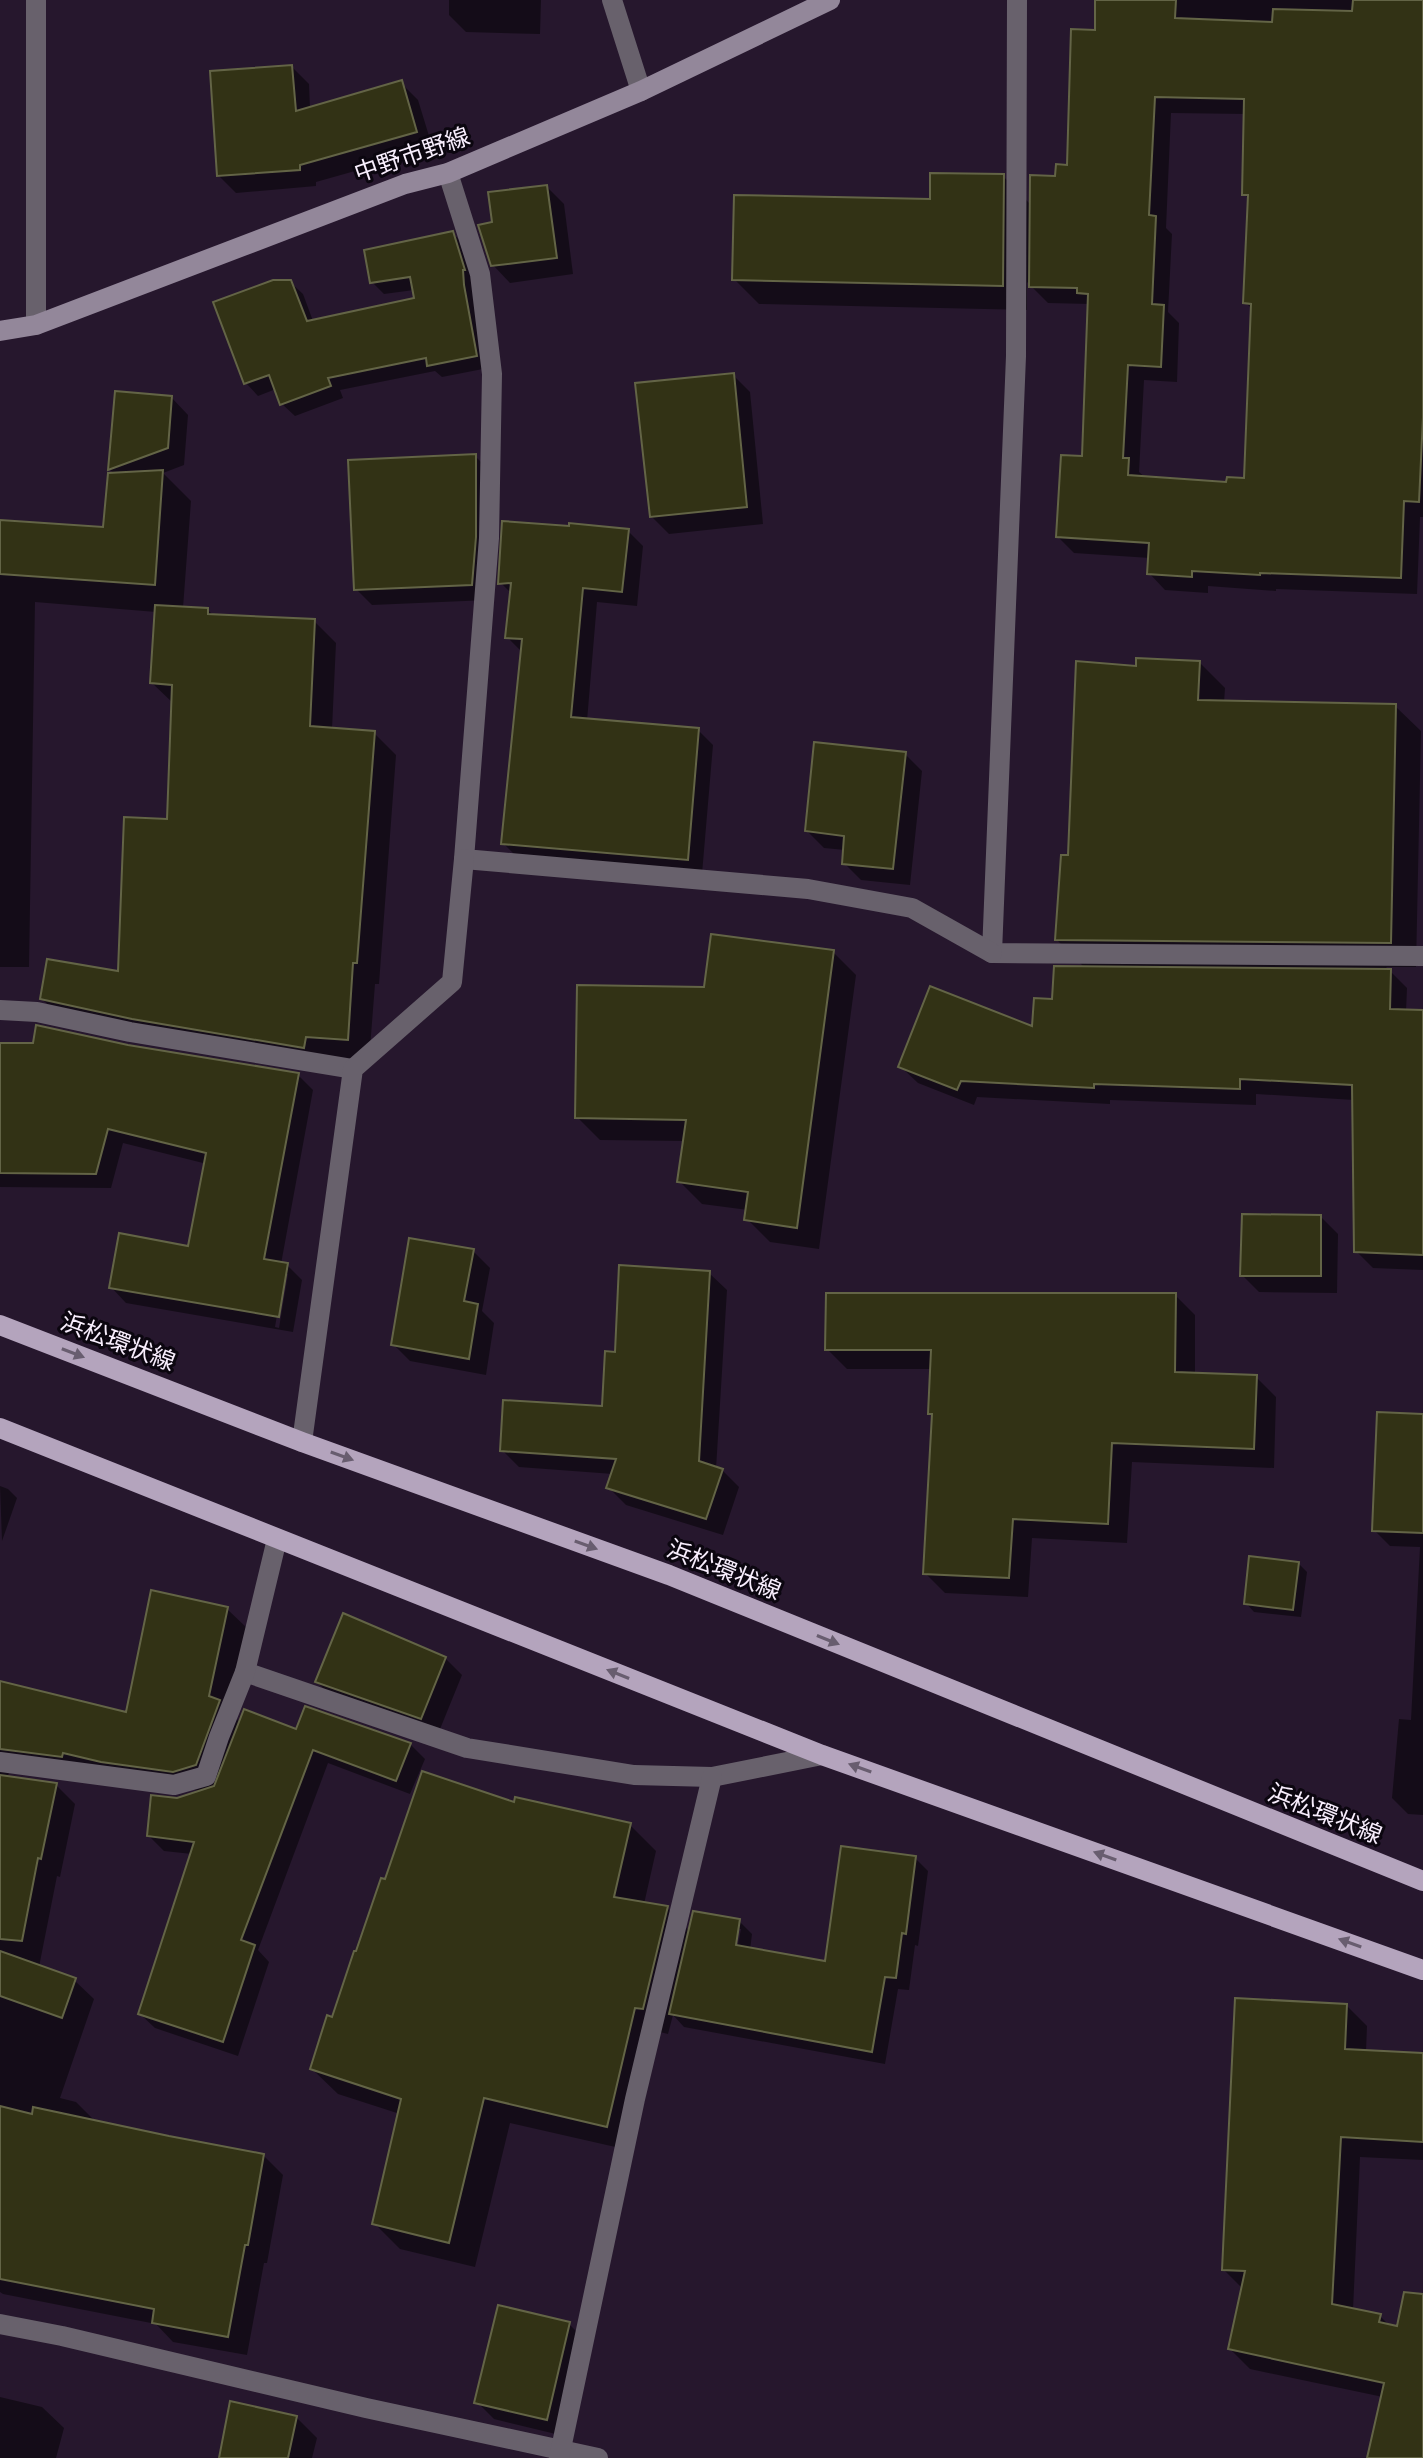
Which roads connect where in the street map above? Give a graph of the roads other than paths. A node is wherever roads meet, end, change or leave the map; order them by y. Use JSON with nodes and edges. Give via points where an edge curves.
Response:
{"nodes":[{"id":1,"x":36,"y":0,"type":"edge"},
{"id":2,"x":612,"y":0,"type":"edge"},
{"id":3,"x":830,"y":0,"type":"edge"},
{"id":4,"x":1017,"y":0,"type":"edge"},
{"id":5,"x":641,"y":91,"type":"junction"},
{"id":6,"x":448,"y":173,"type":"junction"},
{"id":7,"x":36,"y":325,"type":"junction"},
{"id":8,"x":0,"y":331,"type":"edge"},
{"id":9,"x":464,"y":859,"type":"junction"},
{"id":10,"x":992,"y":953,"type":"junction"},
{"id":11,"x":1423,"y":956,"type":"edge"},
{"id":12,"x":0,"y":1010,"type":"edge"},
{"id":13,"x":353,"y":1069,"type":"junction"},
{"id":14,"x":0,"y":1325,"type":"edge"},
{"id":15,"x":0,"y":1428,"type":"edge"},
{"id":16,"x":302,"y":1442,"type":"junction"},
{"id":17,"x":277,"y":1539,"type":"junction"},
{"id":18,"x":245,"y":1672,"type":"junction"},
{"id":19,"x":822,"y":1755,"type":"junction"},
{"id":20,"x":0,"y":1762,"type":"edge"},
{"id":21,"x":712,"y":1777,"type":"junction"},
{"id":22,"x":1423,"y":1881,"type":"edge"},
{"id":23,"x":1423,"y":1970,"type":"edge"},
{"id":24,"x":0,"y":2324,"type":"edge"},
{"id":25,"x":560,"y":2454,"type":"edge"},
{"id":26,"x":598,"y":2458,"type":"edge"}],
"edges":[{"from":1,"to":7,"type":"street"},
{"from":2,"to":5,"type":"street"},
{"from":3,"to":5,"type":"main road","name":"中野市野線"},
{"from":4,"to":10,"type":"street","via":[[1016,356]]},
{"from":5,"to":6,"type":"main road","name":"中野市野線"},
{"from":6,"to":7,"type":"main road","name":"中野市野線","via":[[405,184]]},
{"from":6,"to":9,"type":"street","via":[[480,274],[492,374],[489,538]]},
{"from":7,"to":8,"type":"main road","name":"中野市野線"},
{"from":9,"to":10,"type":"street","via":[[808,889],[912,908]]},
{"from":9,"to":13,"type":"street","via":[[452,982]]},
{"from":10,"to":11,"type":"street"},
{"from":12,"to":13,"type":"street","via":[[37,1012]]},
{"from":13,"to":16,"type":"street"},
{"from":14,"to":16,"type":"main road","name":"浜松環状線","one_way":true},
{"from":15,"to":17,"type":"main road"},
{"from":16,"to":22,"type":"main road","name":"浜松環状線","one_way":true,"via":[[669,1575]]},
{"from":17,"to":18,"type":"street"},
{"from":19,"to":17,"type":"main road","one_way":true},
{"from":18,"to":20,"type":"street","via":[[206,1776],[174,1785]]},
{"from":18,"to":21,"type":"street","via":[[467,1748],[634,1775]]},
{"from":19,"to":21,"type":"street"},
{"from":23,"to":19,"type":"main road","one_way":true},
{"from":21,"to":25,"type":"street","via":[[635,2099]]},
{"from":24,"to":25,"type":"street"},
{"from":25,"to":26,"type":"street"}]}
